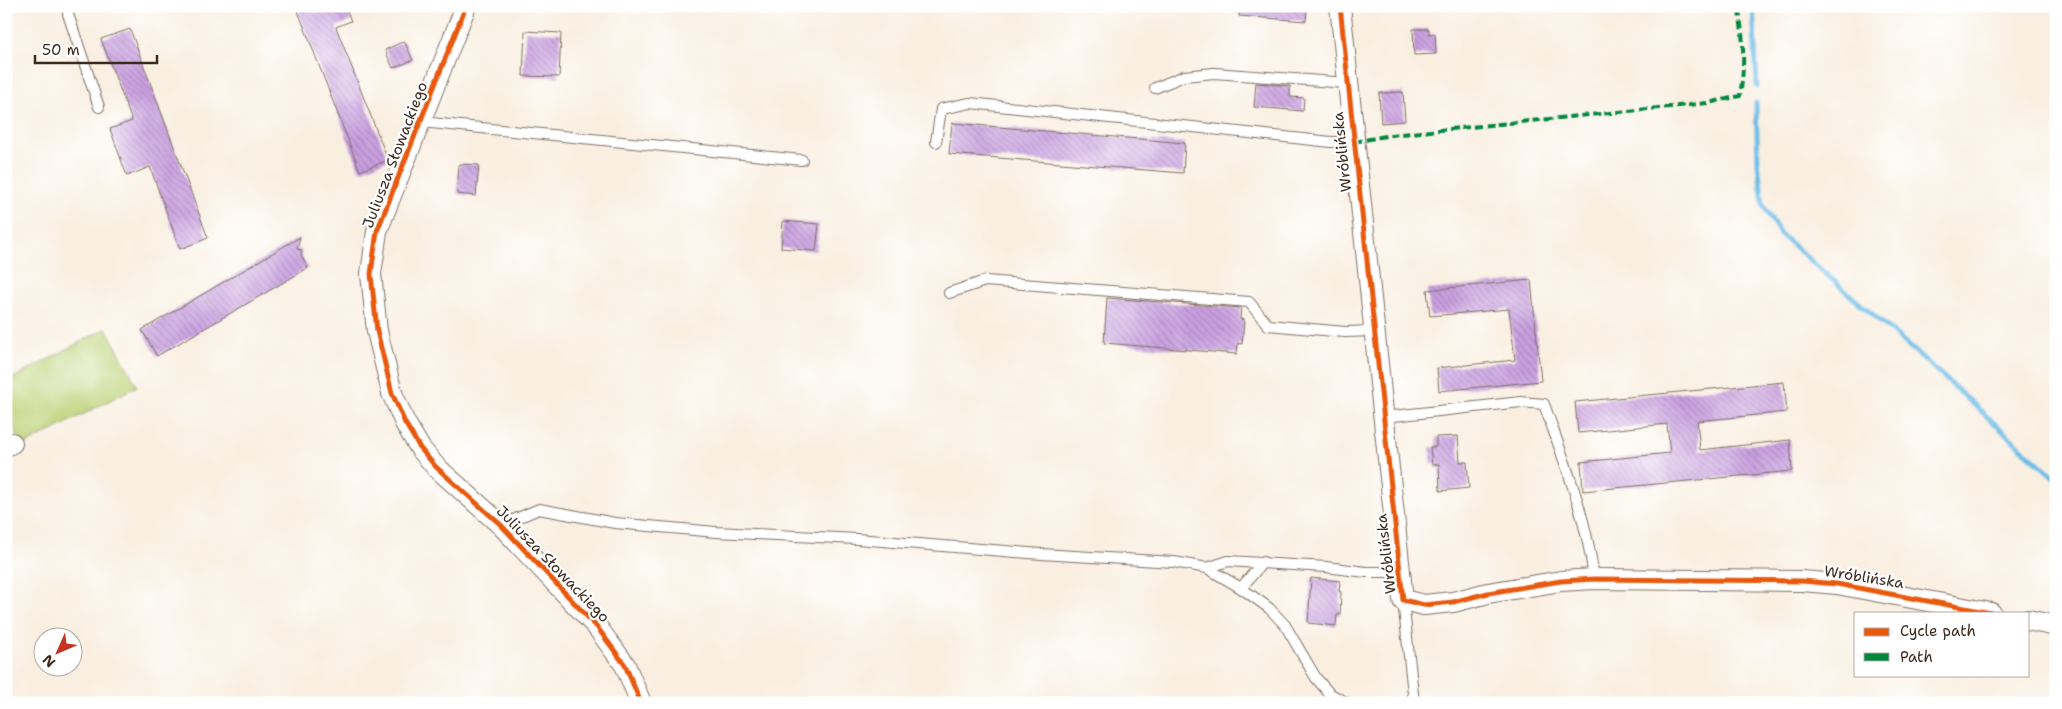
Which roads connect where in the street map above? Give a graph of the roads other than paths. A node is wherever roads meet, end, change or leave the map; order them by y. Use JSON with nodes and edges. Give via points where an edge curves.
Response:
{"nodes":[{"id":1,"x":68,"y":6,"type":"edge"},
{"id":2,"x":466,"y":6,"type":"edge"},
{"id":3,"x":1340,"y":6,"type":"edge"},
{"id":4,"x":1347,"y":83,"type":"junction"},
{"id":5,"x":1155,"y":88,"type":"dead end"},
{"id":6,"x":98,"y":107,"type":"dead end"},
{"id":7,"x":421,"y":122,"type":"junction"},
{"id":8,"x":936,"y":142,"type":"dead end"},
{"id":9,"x":1354,"y":142,"type":"junction"},
{"id":10,"x":802,"y":160,"type":"dead end"},
{"id":11,"x":949,"y":293,"type":"dead end"},
{"id":12,"x":1375,"y":331,"type":"junction"},
{"id":13,"x":1384,"y":417,"type":"junction"},
{"id":14,"x":501,"y":525,"type":"junction"},
{"id":15,"x":1263,"y":562,"type":"junction"},
{"id":16,"x":1207,"y":568,"type":"junction"},
{"id":17,"x":1400,"y":572,"type":"junction"},
{"id":18,"x":1594,"y":578,"type":"junction"},
{"id":19,"x":1241,"y":588,"type":"junction"},
{"id":20,"x":1403,"y":600,"type":"junction"},
{"id":21,"x":1986,"y":612,"type":"edge"},
{"id":22,"x":2030,"y":620,"type":"edge"},
{"id":23,"x":2056,"y":626,"type":"edge"},
{"id":24,"x":641,"y":703,"type":"edge"},
{"id":25,"x":1347,"y":703,"type":"edge"},
{"id":26,"x":1414,"y":703,"type":"edge"}],
"edges":[{"from":1,"to":6,"type":"lane"},
{"from":2,"to":7,"type":"street","name":"Juliusza Słowackiego"},
{"from":3,"to":4,"type":"street","name":"Wróblińska"},
{"from":4,"to":5,"type":"lane","via":[[1214,73],[1184,76]]},
{"from":4,"to":9,"type":"street","name":"Wróblińska"},
{"from":7,"to":10,"type":"lane"},
{"from":7,"to":14,"type":"street","name":"Juliusza Słowackiego","via":[[377,231],[371,274],[377,330],[392,392],[420,448]]},
{"from":8,"to":9,"type":"lane","via":[[941,109],[970,103],[1323,142]]},
{"from":9,"to":12,"type":"street","name":"Wróblińska"},
{"from":11,"to":12,"type":"lane","via":[[985,281],[1249,302],[1268,325],[1345,332]]},
{"from":12,"to":13,"type":"street","name":"Wróblińska"},
{"from":13,"to":17,"type":"street","name":"Wróblińska"},
{"from":13,"to":18,"type":"lane","via":[[1522,402],[1544,404],[1580,505]]},
{"from":14,"to":16,"type":"lane","via":[[539,509],[615,523],[716,532],[1174,562]]},
{"from":14,"to":24,"type":"street","name":"Juliusza Słowackiego","via":[[598,627],[625,665]]},
{"from":15,"to":16,"type":"lane","via":[[1228,561]]},
{"from":15,"to":17,"type":"lane"},
{"from":15,"to":19,"type":"lane"},
{"from":16,"to":19,"type":"lane"},
{"from":17,"to":20,"type":"street","name":"Wróblińska"},
{"from":18,"to":20,"type":"street","name":"Wróblińska","via":[[1424,606]]},
{"from":18,"to":21,"type":"street","name":"Wróblińska","via":[[1836,584]]},
{"from":19,"to":25,"type":"lane","via":[[1269,608],[1285,625],[1316,678],[1329,693]]},
{"from":20,"to":26,"type":"lane"},
{"from":22,"to":23,"type":"street"}]}
